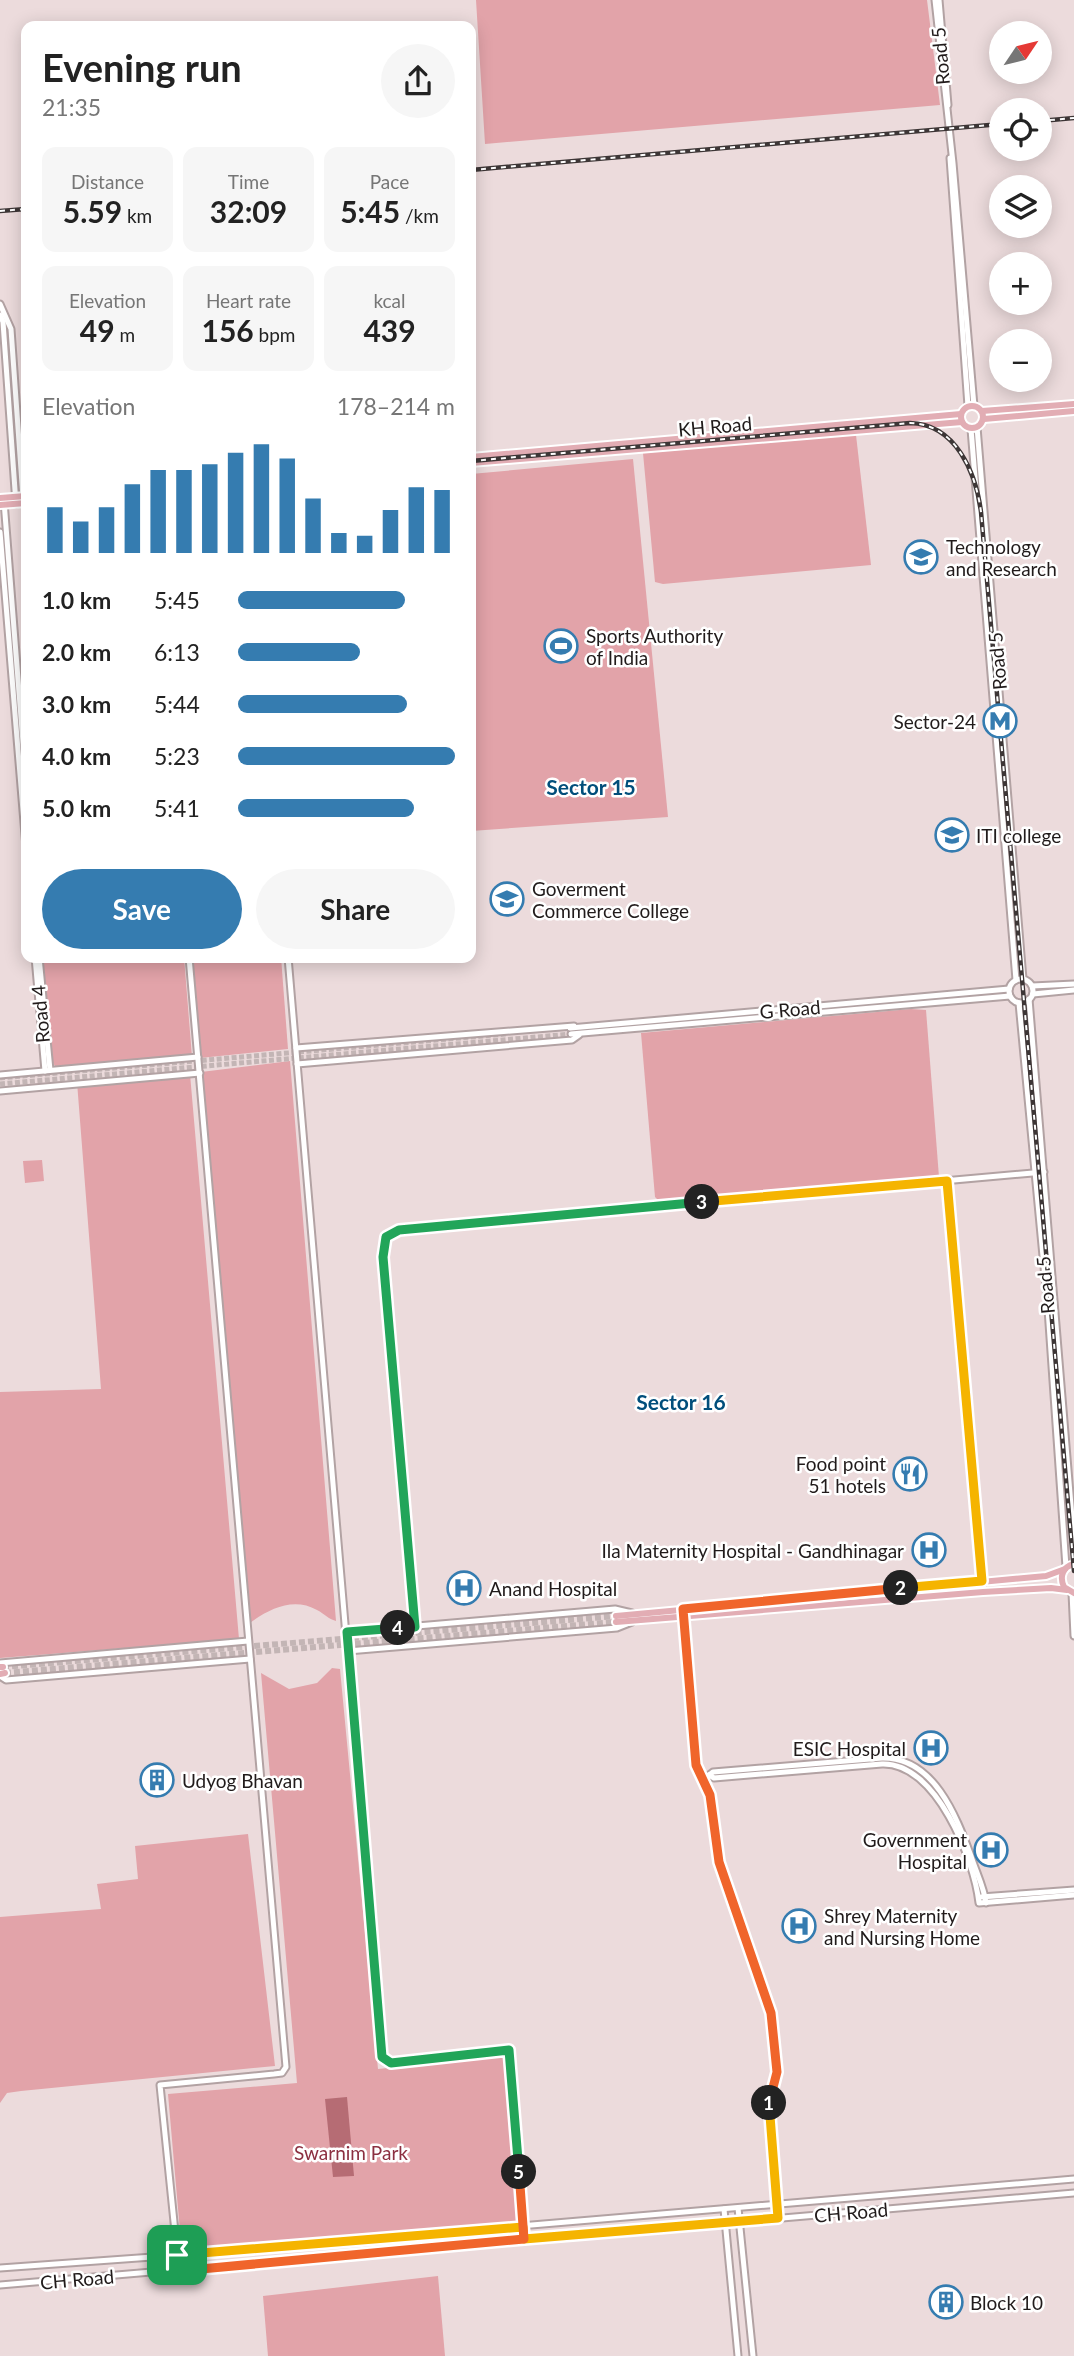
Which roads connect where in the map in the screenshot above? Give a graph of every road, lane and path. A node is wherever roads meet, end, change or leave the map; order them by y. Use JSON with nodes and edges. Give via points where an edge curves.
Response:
{"nodes":[{"id":1,"x":937,"y":0,"type":"edge"},
{"id":2,"x":0,"y":304,"type":"edge"},
{"id":3,"x":0,"y":315,"type":"edge"},
{"id":4,"x":1074,"y":404,"type":"edge"},
{"id":5,"x":971,"y":406,"type":"junction"},
{"id":6,"x":1074,"y":411,"type":"edge"},
{"id":7,"x":983,"y":415,"type":"junction"},
{"id":8,"x":962,"y":418,"type":"junction"},
{"id":9,"x":974,"y":428,"type":"junction"},
{"id":10,"x":476,"y":457,"type":"edge"},
{"id":11,"x":476,"y":463,"type":"edge"},
{"id":12,"x":21,"y":484,"type":"edge"},
{"id":13,"x":21,"y":491,"type":"edge"},
{"id":14,"x":21,"y":500,"type":"edge"},
{"id":15,"x":2,"y":502,"type":"edge"},
{"id":16,"x":0,"y":532,"type":"edge"},
{"id":17,"x":21,"y":723,"type":"edge"},
{"id":18,"x":21,"y":786,"type":"edge"},
{"id":19,"x":38,"y":963,"type":"edge"},
{"id":20,"x":190,"y":963,"type":"edge"},
{"id":21,"x":289,"y":963,"type":"edge"},
{"id":22,"x":1020,"y":979,"type":"junction"},
{"id":23,"x":1074,"y":984,"type":"edge"},
{"id":24,"x":1032,"y":986,"type":"junction"},
{"id":25,"x":1009,"y":989,"type":"junction"},
{"id":26,"x":1074,"y":990,"type":"edge"},
{"id":27,"x":1010,"y":996,"type":"junction"},
{"id":28,"x":1031,"y":997,"type":"junction"},
{"id":29,"x":1019,"y":1003,"type":"junction"},
{"id":30,"x":581,"y":1030,"type":"junction"},
{"id":31,"x":570,"y":1031,"type":"tunnel mouth"},
{"id":32,"x":296,"y":1048,"type":"junction"},
{"id":33,"x":198,"y":1057,"type":"junction"},
{"id":34,"x":297,"y":1064,"type":"junction"},
{"id":35,"x":48,"y":1070,"type":"junction"},
{"id":36,"x":200,"y":1073,"type":"junction"},
{"id":37,"x":0,"y":1075,"type":"edge"},
{"id":38,"x":0,"y":1091,"type":"edge"},
{"id":39,"x":1036,"y":1172,"type":"junction"},
{"id":40,"x":1044,"y":1172,"type":"junction"},
{"id":41,"x":947,"y":1181,"type":"junction"},
{"id":42,"x":1074,"y":1542,"type":"edge"},
{"id":43,"x":1074,"y":1564,"type":"edge"},
{"id":44,"x":1066,"y":1568,"type":"junction"},
{"id":45,"x":982,"y":1581,"type":"junction"},
{"id":46,"x":983,"y":1592,"type":"junction"},
{"id":47,"x":1071,"y":1592,"type":"edge"},
{"id":48,"x":683,"y":1609,"type":"junction"},
{"id":49,"x":635,"y":1617,"type":"junction"},
{"id":50,"x":684,"y":1618,"type":"junction"},
{"id":51,"x":616,"y":1619,"type":"tunnel mouth"},
{"id":52,"x":415,"y":1627,"type":"junction"},
{"id":53,"x":347,"y":1632,"type":"junction"},
{"id":54,"x":1074,"y":1636,"type":"edge"},
{"id":55,"x":248,"y":1641,"type":"junction"},
{"id":56,"x":348,"y":1651,"type":"junction"},
{"id":57,"x":250,"y":1659,"type":"junction"},
{"id":58,"x":1,"y":1670,"type":"edge"},
{"id":59,"x":702,"y":1777,"type":"junction"},
{"id":60,"x":1074,"y":1890,"type":"edge"},
{"id":61,"x":1074,"y":1895,"type":"edge"},
{"id":62,"x":983,"y":1899,"type":"junction"},
{"id":63,"x":1074,"y":2179,"type":"edge"},
{"id":64,"x":1074,"y":2193,"type":"edge"},
{"id":65,"x":776,"y":2205,"type":"junction"},
{"id":66,"x":737,"y":2208,"type":"junction"},
{"id":67,"x":724,"y":2209,"type":"junction"},
{"id":68,"x":778,"y":2218,"type":"junction"},
{"id":69,"x":725,"y":2222,"type":"junction"},
{"id":70,"x":739,"y":2222,"type":"junction"},
{"id":71,"x":523,"y":2227,"type":"junction"},
{"id":72,"x":524,"y":2239,"type":"junction"},
{"id":73,"x":177,"y":2255,"type":"junction"},
{"id":74,"x":0,"y":2268,"type":"edge"},
{"id":75,"x":179,"y":2271,"type":"junction"},
{"id":76,"x":0,"y":2285,"type":"edge"},
{"id":77,"x":738,"y":2356,"type":"edge"},
{"id":78,"x":753,"y":2356,"type":"edge"}],
"edges":[{"from":1,"to":5,"type":"street","name":"Road 5"},
{"from":2,"to":12,"type":"street","via":[[11,329]]},
{"from":3,"to":13,"type":"street"},
{"from":4,"to":7,"type":"main road"},
{"from":5,"to":7,"type":"main road"},
{"from":5,"to":8,"type":"main road"},
{"from":6,"to":7,"type":"main road"},
{"from":7,"to":9,"type":"main road"},
{"from":8,"to":9,"type":"main road"},
{"from":8,"to":10,"type":"main road","name":"KH Road"},
{"from":8,"to":11,"type":"main road","name":"KH Road"},
{"from":9,"to":22,"type":"street","name":"Road 5"},
{"from":14,"to":15,"type":"main road"},
{"from":15,"to":17,"type":"street"},
{"from":16,"to":18,"type":"street"},
{"from":19,"to":35,"type":"street","name":"Road 4"},
{"from":20,"to":33,"type":"street"},
{"from":21,"to":32,"type":"street"},
{"from":22,"to":24,"type":"street"},
{"from":22,"to":25,"type":"street"},
{"from":23,"to":24,"type":"street"},
{"from":24,"to":28,"type":"street"},
{"from":25,"to":27,"type":"street"},
{"from":25,"to":30,"type":"street","name":"G Road"},
{"from":26,"to":28,"type":"street"},
{"from":27,"to":29,"type":"street"},
{"from":27,"to":30,"type":"street","name":"G Road"},
{"from":28,"to":29,"type":"street"},
{"from":28,"to":40,"type":"street","name":"Road 5"},
{"from":29,"to":39,"type":"street","name":"Road 5"},
{"from":30,"to":31,"type":"street","name":"G Road"},
{"from":30,"to":32,"type":"street","via":[[569,1025]]},
{"from":30,"to":34,"type":"street","via":[[572,1040]]},
{"from":32,"to":34,"type":"street"},
{"from":33,"to":35,"type":"street"},
{"from":33,"to":36,"type":"street"},
{"from":34,"to":53,"type":"street"},
{"from":35,"to":37,"type":"street"},
{"from":36,"to":38,"type":"street"},
{"from":36,"to":55,"type":"street"},
{"from":39,"to":40,"type":"street"},
{"from":39,"to":41,"type":"street"},
{"from":39,"to":44,"type":"street","name":"Road 5"},
{"from":40,"to":42,"type":"street","name":"Road 5"},
{"from":41,"to":45,"type":"street"},
{"from":41,"to":52,"type":"street","via":[[389,1233],[383,1241],[383,1257]]},
{"from":43,"to":44,"type":"main road"},
{"from":44,"to":45,"type":"main road","via":[[1046,1576]]},
{"from":44,"to":47,"type":"main road","via":[[1062,1582]]},
{"from":45,"to":46,"type":"street"},
{"from":45,"to":48,"type":"main road"},
{"from":46,"to":47,"type":"main road","via":[[1051,1588]]},
{"from":46,"to":50,"type":"main road"},
{"from":47,"to":54,"type":"street"},
{"from":48,"to":49,"type":"main road"},
{"from":48,"to":50,"type":"street"},
{"from":49,"to":50,"type":"main road"},
{"from":49,"to":51,"type":"main road"},
{"from":49,"to":52,"type":"street","via":[[615,1609]]},
{"from":49,"to":56,"type":"street","via":[[617,1628]]},
{"from":50,"to":59,"type":"street","via":[[695,1756]]},
{"from":52,"to":53,"type":"street"},
{"from":53,"to":56,"type":"street"},
{"from":55,"to":57,"type":"street"},
{"from":55,"to":58,"type":"street"},
{"from":56,"to":71,"type":"street","via":[[382,2057],[391,2063],[509,2050]]},
{"from":57,"to":58,"type":"street","via":[[6,1680]]},
{"from":57,"to":73,"type":"street","via":[[286,2067],[282,2073],[160,2085]]},
{"from":59,"to":62,"type":"street","via":[[713,1772],[882,1758],[905,1761],[929,1779],[950,1806]]},
{"from":59,"to":65,"type":"street","via":[[710,1795],[719,1862],[771,2013],[777,2072],[769,2116]]},
{"from":60,"to":62,"type":"street"},
{"from":61,"to":62,"type":"street"},
{"from":63,"to":65,"type":"street","name":"CH Road"},
{"from":64,"to":68,"type":"street","name":"CH Road"},
{"from":65,"to":66,"type":"street","name":"CH Road"},
{"from":65,"to":68,"type":"street"},
{"from":66,"to":67,"type":"street","name":"CH Road"},
{"from":66,"to":70,"type":"street"},
{"from":67,"to":69,"type":"street"},
{"from":67,"to":71,"type":"street","name":"CH Road"},
{"from":68,"to":70,"type":"street","name":"CH Road"},
{"from":69,"to":70,"type":"street","name":"CH Road"},
{"from":69,"to":72,"type":"street","name":"CH Road"},
{"from":69,"to":77,"type":"street"},
{"from":70,"to":78,"type":"street"},
{"from":71,"to":72,"type":"street"},
{"from":71,"to":73,"type":"street","name":"CH Road"},
{"from":72,"to":75,"type":"street","name":"CH Road"},
{"from":73,"to":74,"type":"street","name":"CH Road"},
{"from":73,"to":75,"type":"street"},
{"from":75,"to":76,"type":"street","name":"CH Road"}]}
